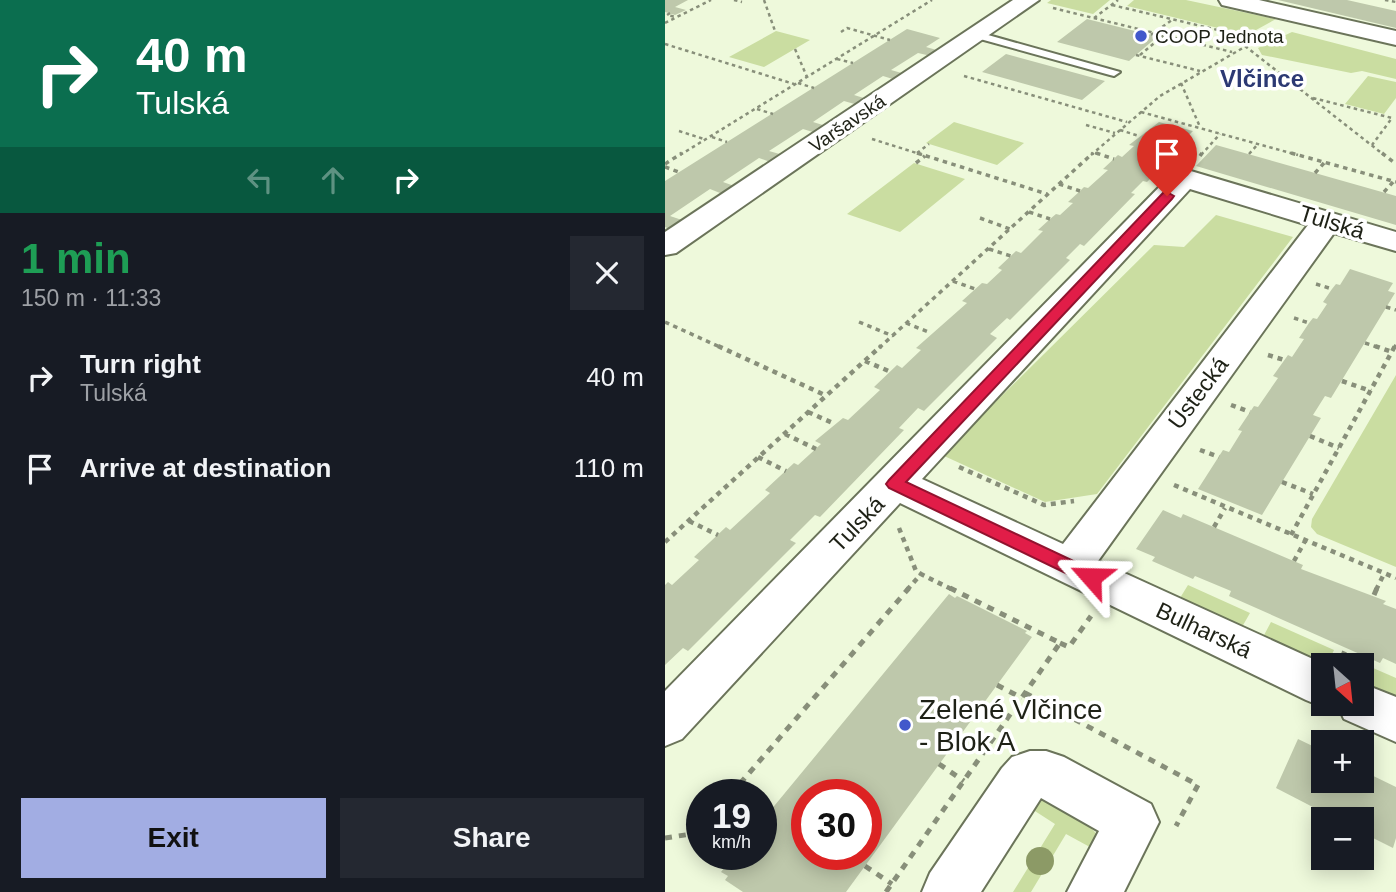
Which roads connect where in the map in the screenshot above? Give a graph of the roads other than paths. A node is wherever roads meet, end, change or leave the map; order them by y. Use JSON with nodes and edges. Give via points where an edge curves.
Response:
{"nodes":[{"id":1,"x":1230,"y":0,"type":"edge"},
{"id":2,"x":1027,"y":1,"type":"edge"},
{"id":3,"x":977,"y":35,"type":"junction"},
{"id":4,"x":1396,"y":37,"type":"edge"},
{"id":5,"x":1114,"y":72,"type":"dead end"},
{"id":6,"x":1327,"y":221,"type":"junction"},
{"id":7,"x":1396,"y":242,"type":"edge"},
{"id":8,"x":665,"y":246,"type":"edge"},
{"id":9,"x":881,"y":498,"type":"junction"},
{"id":10,"x":1070,"y":567,"type":"junction"},
{"id":11,"x":1311,"y":680,"type":"edge"},
{"id":12,"x":1374,"y":710,"type":"edge"},
{"id":13,"x":1396,"y":720,"type":"edge"},
{"id":14,"x":665,"y":724,"type":"edge"},
{"id":15,"x":949,"y":892,"type":"edge"},
{"id":16,"x":1094,"y":892,"type":"edge"}],
"edges":[{"from":1,"to":4,"type":"street"},
{"from":2,"to":3,"type":"street","name":"Varšavská"},
{"from":3,"to":5,"type":"lane"},
{"from":3,"to":8,"type":"street","name":"Varšavská"},
{"from":6,"to":7,"type":"street","name":"Tulská"},
{"from":6,"to":9,"type":"street","name":"Tulská","via":[[1184,178]]},
{"from":6,"to":10,"type":"street","name":"Ústecká"},
{"from":9,"to":10,"type":"street","name":"Bulharská"},
{"from":9,"to":14,"type":"street","name":"Tulská"},
{"from":10,"to":11,"type":"street","name":"Bulharská"},
{"from":12,"to":13,"type":"street"},
{"from":15,"to":16,"type":"street","via":[[1020,785],[1030,774],[1046,774],[1133,822]]}]}
